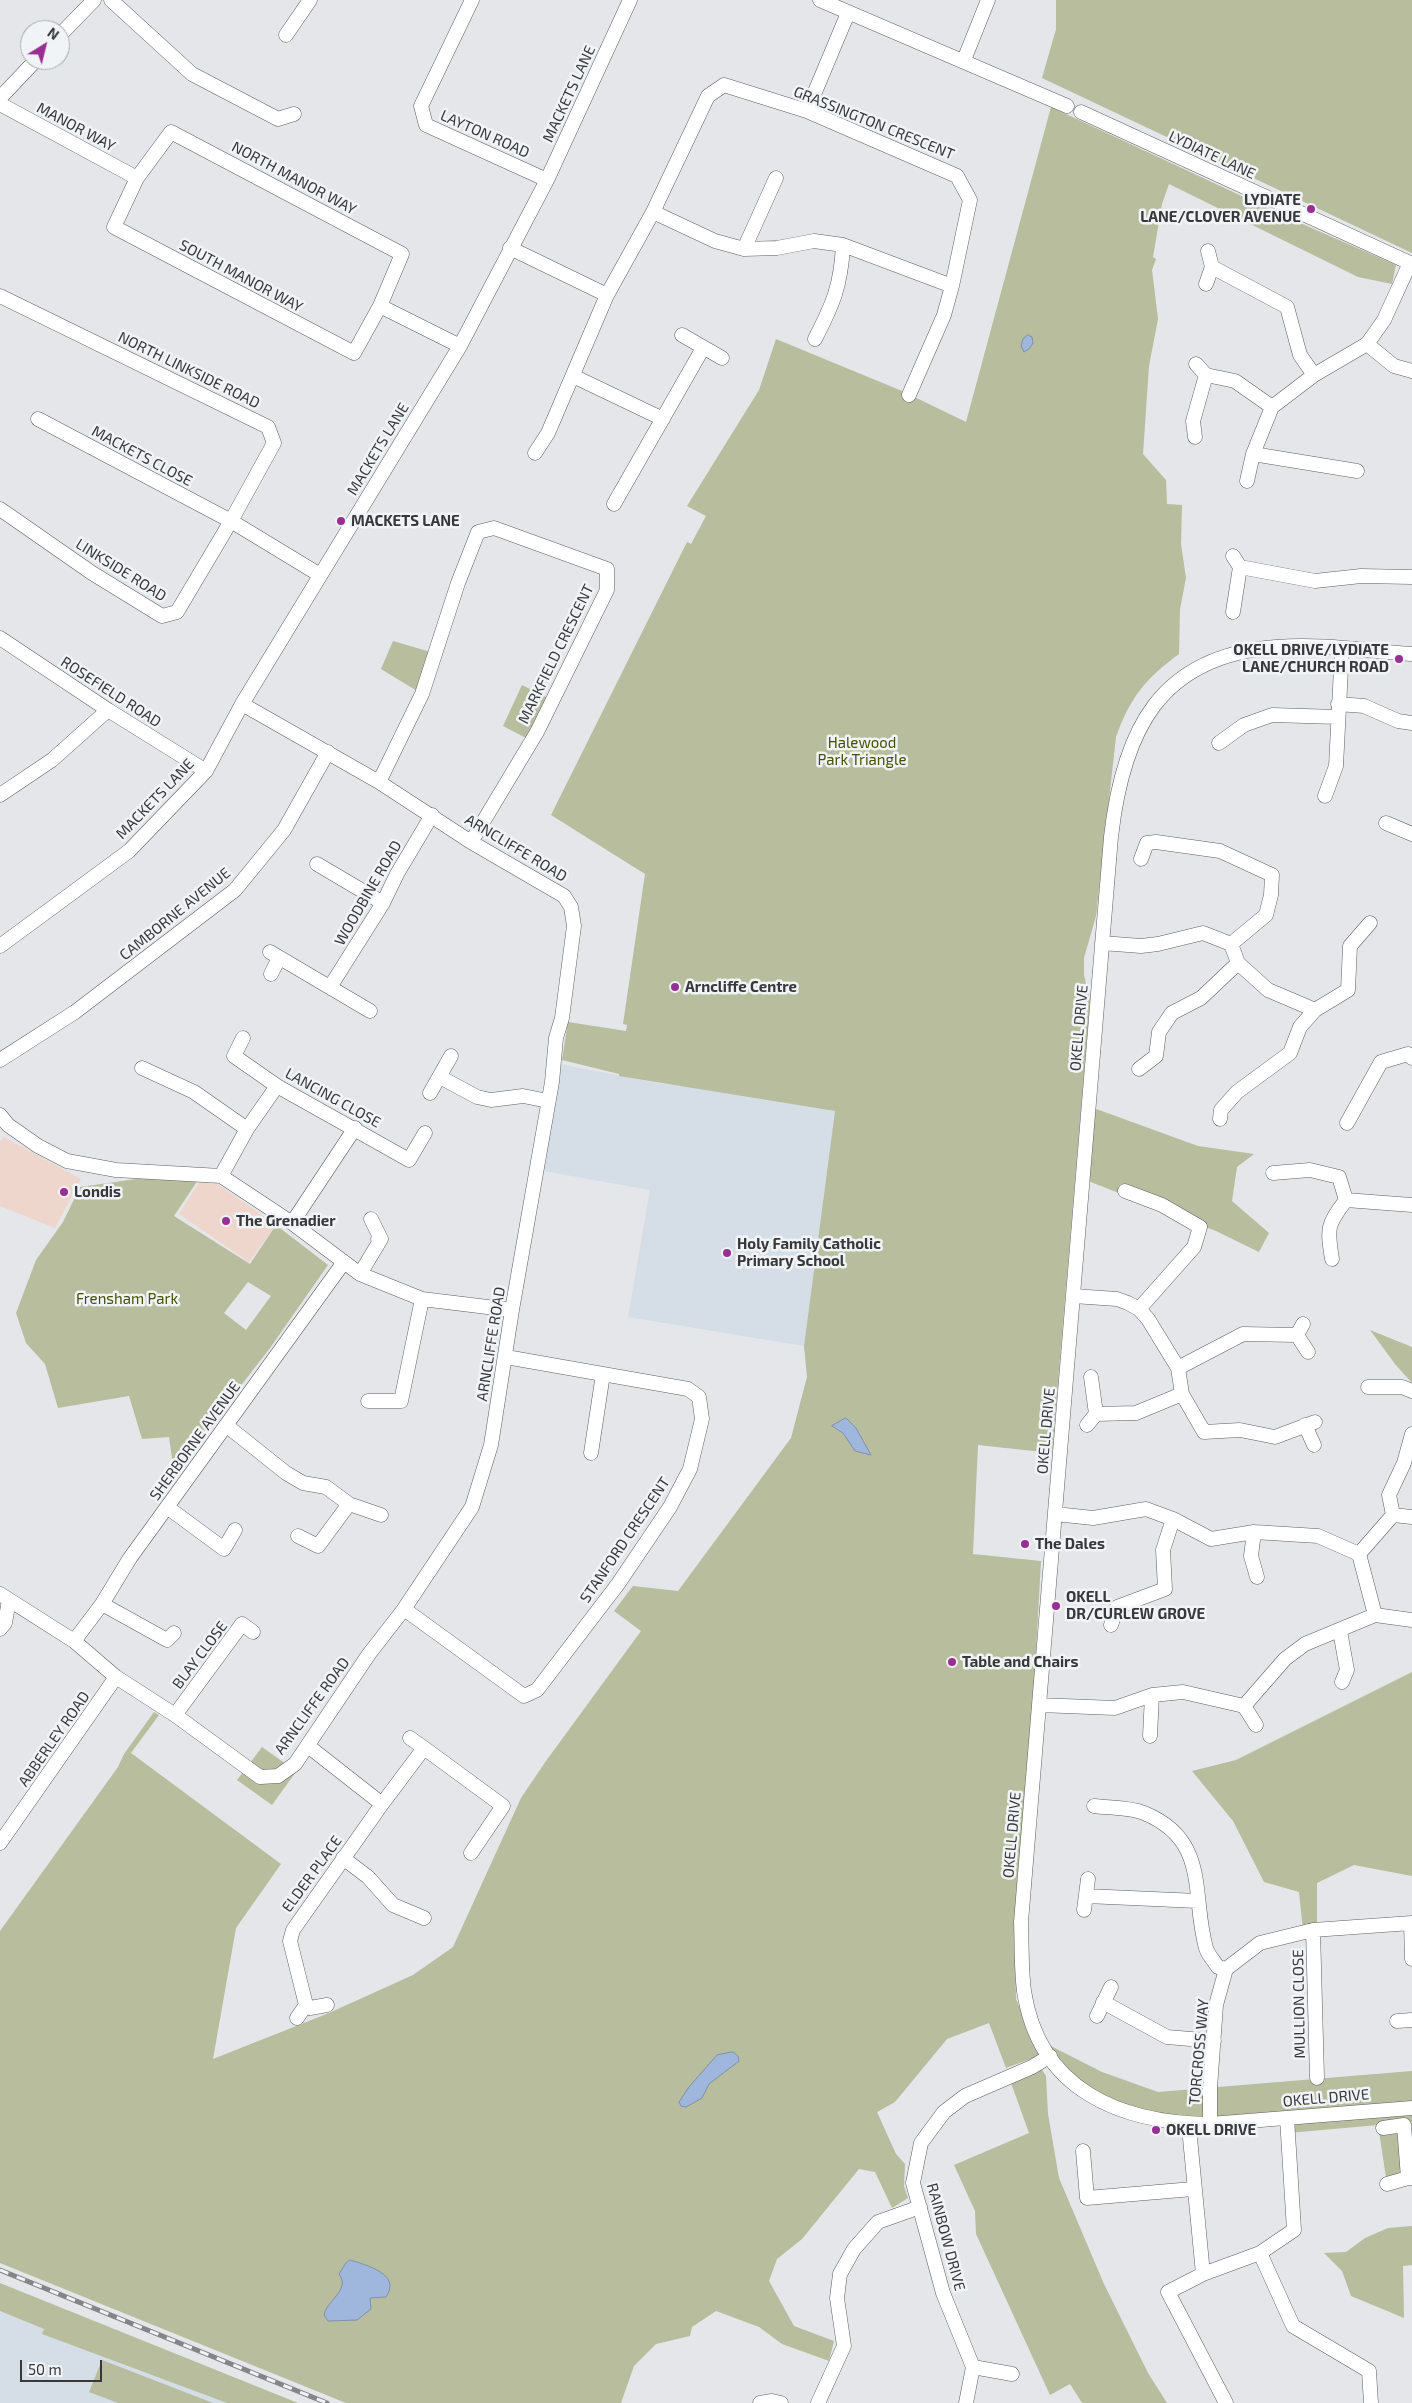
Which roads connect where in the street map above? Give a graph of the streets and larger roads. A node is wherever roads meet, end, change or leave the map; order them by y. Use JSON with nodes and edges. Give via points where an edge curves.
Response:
{"nodes":[{"id":1,"x":94,"y":0,"type":"edge"},
{"id":2,"x":111,"y":0,"type":"edge"},
{"id":3,"x":310,"y":0,"type":"edge"},
{"id":4,"x":472,"y":0,"type":"edge"},
{"id":5,"x":630,"y":0,"type":"edge"},
{"id":6,"x":820,"y":0,"type":"edge"},
{"id":7,"x":988,"y":0,"type":"edge"},
{"id":8,"x":848,"y":12,"type":"junction"},
{"id":9,"x":70,"y":25,"type":"edge"},
{"id":10,"x":286,"y":35,"type":"dead end"},
{"id":11,"x":964,"y":60,"type":"junction"},
{"id":12,"x":27,"y":70,"type":"edge"},
{"id":13,"x":0,"y":98,"type":"edge"},
{"id":14,"x":0,"y":104,"type":"edge"},
{"id":15,"x":1067,"y":106,"type":"dead end"},
{"id":16,"x":807,"y":111,"type":"junction"},
{"id":17,"x":1081,"y":112,"type":"dead end"},
{"id":18,"x":294,"y":114,"type":"dead end"},
{"id":19,"x":137,"y":178,"type":"junction"},
{"id":20,"x":776,"y":178,"type":"dead end"},
{"id":21,"x":548,"y":180,"type":"junction"},
{"id":22,"x":653,"y":212,"type":"junction"},
{"id":23,"x":843,"y":245,"type":"junction"},
{"id":24,"x":510,"y":248,"type":"junction"},
{"id":25,"x":744,"y":249,"type":"junction"},
{"id":26,"x":1208,"y":251,"type":"dead end"},
{"id":27,"x":1411,"y":264,"type":"edge"},
{"id":28,"x":1212,"y":267,"type":"junction"},
{"id":29,"x":1206,"y":284,"type":"dead end"},
{"id":30,"x":952,"y":286,"type":"junction"},
{"id":31,"x":607,"y":294,"type":"junction"},
{"id":32,"x":0,"y":296,"type":"edge"},
{"id":33,"x":380,"y":306,"type":"junction"},
{"id":34,"x":682,"y":335,"type":"dead end"},
{"id":35,"x":815,"y":339,"type":"dead end"},
{"id":36,"x":1367,"y":344,"type":"junction"},
{"id":37,"x":460,"y":346,"type":"junction"},
{"id":38,"x":703,"y":348,"type":"junction"},
{"id":39,"x":722,"y":358,"type":"dead end"},
{"id":40,"x":1196,"y":364,"type":"dead end"},
{"id":41,"x":1412,"y":371,"type":"edge"},
{"id":42,"x":1206,"y":375,"type":"junction"},
{"id":43,"x":1314,"y":375,"type":"junction"},
{"id":44,"x":573,"y":376,"type":"junction"},
{"id":45,"x":909,"y":395,"type":"dead end"},
{"id":46,"x":1272,"y":407,"type":"junction"},
{"id":47,"x":38,"y":419,"type":"dead end"},
{"id":48,"x":663,"y":419,"type":"junction"},
{"id":49,"x":1195,"y":437,"type":"dead end"},
{"id":50,"x":535,"y":453,"type":"dead end"},
{"id":51,"x":1253,"y":454,"type":"junction"},
{"id":52,"x":1357,"y":471,"type":"dead end"},
{"id":53,"x":1247,"y":481,"type":"dead end"},
{"id":54,"x":614,"y":504,"type":"dead end"},
{"id":55,"x":0,"y":509,"type":"edge"},
{"id":56,"x":231,"y":521,"type":"junction"},
{"id":57,"x":320,"y":575,"type":"junction"},
{"id":58,"x":1412,"y":577,"type":"edge"},
{"id":59,"x":1233,"y":612,"type":"dead end"},
{"id":60,"x":0,"y":638,"type":"edge"},
{"id":61,"x":1342,"y":649,"type":"junction"},
{"id":62,"x":1412,"y":654,"type":"edge"},
{"id":63,"x":242,"y":704,"type":"junction"},
{"id":64,"x":108,"y":710,"type":"junction"},
{"id":65,"x":1338,"y":710,"type":"junction"},
{"id":66,"x":1412,"y":723,"type":"edge"},
{"id":67,"x":1219,"y":743,"type":"dead end"},
{"id":68,"x":328,"y":752,"type":"junction"},
{"id":69,"x":206,"y":771,"type":"junction"},
{"id":70,"x":379,"y":782,"type":"junction"},
{"id":71,"x":0,"y":795,"type":"edge"},
{"id":72,"x":1325,"y":796,"type":"dead end"},
{"id":73,"x":432,"y":815,"type":"junction"},
{"id":74,"x":1386,"y":823,"type":"dead end"},
{"id":75,"x":1412,"y":834,"type":"edge"},
{"id":76,"x":471,"y":842,"type":"junction"},
{"id":77,"x":1141,"y":859,"type":"dead end"},
{"id":78,"x":318,"y":863,"type":"dead end"},
{"id":79,"x":383,"y":903,"type":"junction"},
{"id":80,"x":1370,"y":922,"type":"dead end"},
{"id":81,"x":1102,"y":943,"type":"junction"},
{"id":82,"x":1231,"y":944,"type":"junction"},
{"id":83,"x":0,"y":946,"type":"edge"},
{"id":84,"x":1238,"y":962,"type":"junction"},
{"id":85,"x":271,"y":974,"type":"dead end"},
{"id":86,"x":330,"y":987,"type":"junction"},
{"id":87,"x":370,"y":1010,"type":"dead end"},
{"id":88,"x":1315,"y":1010,"type":"junction"},
{"id":89,"x":243,"y":1038,"type":"dead end"},
{"id":90,"x":452,"y":1056,"type":"dead end"},
{"id":91,"x":1412,"y":1058,"type":"edge"},
{"id":92,"x":0,"y":1060,"type":"edge"},
{"id":93,"x":142,"y":1068,"type":"dead end"},
{"id":94,"x":1139,"y":1069,"type":"dead end"},
{"id":95,"x":440,"y":1077,"type":"junction"},
{"id":96,"x":277,"y":1086,"type":"junction"},
{"id":97,"x":430,"y":1093,"type":"dead end"},
{"id":98,"x":548,"y":1102,"type":"junction"},
{"id":99,"x":1220,"y":1119,"type":"dead end"},
{"id":100,"x":1347,"y":1123,"type":"dead end"},
{"id":101,"x":3,"y":1124,"type":"edge"},
{"id":102,"x":354,"y":1128,"type":"junction"},
{"id":103,"x":247,"y":1129,"type":"junction"},
{"id":104,"x":425,"y":1134,"type":"dead end"},
{"id":105,"x":1273,"y":1173,"type":"dead end"},
{"id":106,"x":221,"y":1176,"type":"junction"},
{"id":107,"x":1125,"y":1190,"type":"dead end"},
{"id":108,"x":1346,"y":1200,"type":"junction"},
{"id":109,"x":1412,"y":1205,"type":"edge"},
{"id":110,"x":371,"y":1219,"type":"dead end"},
{"id":111,"x":292,"y":1223,"type":"junction"},
{"id":112,"x":1332,"y":1258,"type":"dead end"},
{"id":113,"x":344,"y":1262,"type":"junction"},
{"id":114,"x":360,"y":1274,"type":"junction"},
{"id":115,"x":1073,"y":1296,"type":"junction"},
{"id":116,"x":422,"y":1299,"type":"junction"},
{"id":117,"x":1139,"y":1309,"type":"junction"},
{"id":118,"x":512,"y":1310,"type":"junction"},
{"id":119,"x":1308,"y":1352,"type":"dead end"},
{"id":120,"x":506,"y":1357,"type":"junction"},
{"id":121,"x":1178,"y":1368,"type":"junction"},
{"id":122,"x":603,"y":1374,"type":"junction"},
{"id":123,"x":1091,"y":1377,"type":"dead end"},
{"id":124,"x":1368,"y":1387,"type":"dead end"},
{"id":125,"x":1412,"y":1391,"type":"edge"},
{"id":126,"x":1182,"y":1394,"type":"junction"},
{"id":127,"x":368,"y":1401,"type":"dead end"},
{"id":128,"x":227,"y":1426,"type":"junction"},
{"id":129,"x":1412,"y":1434,"type":"edge"},
{"id":130,"x":1314,"y":1445,"type":"dead end"},
{"id":131,"x":591,"y":1454,"type":"dead end"},
{"id":132,"x":349,"y":1504,"type":"junction"},
{"id":133,"x":166,"y":1507,"type":"junction"},
{"id":134,"x":1055,"y":1514,"type":"junction"},
{"id":135,"x":381,"y":1515,"type":"dead end"},
{"id":136,"x":1393,"y":1515,"type":"junction"},
{"id":137,"x":1412,"y":1517,"type":"edge"},
{"id":138,"x":1173,"y":1519,"type":"junction"},
{"id":139,"x":235,"y":1530,"type":"dead end"},
{"id":140,"x":1254,"y":1532,"type":"junction"},
{"id":141,"x":298,"y":1536,"type":"dead end"},
{"id":142,"x":1359,"y":1554,"type":"junction"},
{"id":143,"x":1257,"y":1577,"type":"dead end"},
{"id":144,"x":5,"y":1597,"type":"edge"},
{"id":145,"x":102,"y":1604,"type":"junction"},
{"id":146,"x":404,"y":1610,"type":"junction"},
{"id":147,"x":1375,"y":1615,"type":"junction"},
{"id":148,"x":1412,"y":1620,"type":"edge"},
{"id":149,"x":1111,"y":1626,"type":"dead end"},
{"id":150,"x":0,"y":1629,"type":"edge"},
{"id":151,"x":1340,"y":1631,"type":"junction"},
{"id":152,"x":253,"y":1632,"type":"dead end"},
{"id":153,"x":174,"y":1633,"type":"dead end"},
{"id":154,"x":74,"y":1641,"type":"junction"},
{"id":155,"x":116,"y":1677,"type":"junction"},
{"id":156,"x":1342,"y":1682,"type":"dead end"},
{"id":157,"x":1152,"y":1695,"type":"junction"},
{"id":158,"x":1039,"y":1705,"type":"junction"},
{"id":159,"x":1244,"y":1706,"type":"junction"},
{"id":160,"x":175,"y":1714,"type":"junction"},
{"id":161,"x":1256,"y":1725,"type":"dead end"},
{"id":162,"x":1150,"y":1736,"type":"dead end"},
{"id":163,"x":410,"y":1738,"type":"dead end"},
{"id":164,"x":308,"y":1746,"type":"junction"},
{"id":165,"x":424,"y":1748,"type":"junction"},
{"id":166,"x":382,"y":1804,"type":"junction"},
{"id":167,"x":1094,"y":1806,"type":"dead end"},
{"id":168,"x":0,"y":1843,"type":"edge"},
{"id":169,"x":471,"y":1853,"type":"dead end"},
{"id":170,"x":344,"y":1858,"type":"junction"},
{"id":171,"x":1088,"y":1880,"type":"dead end"},
{"id":172,"x":1086,"y":1896,"type":"junction"},
{"id":173,"x":1198,"y":1901,"type":"junction"},
{"id":174,"x":1084,"y":1910,"type":"dead end"},
{"id":175,"x":424,"y":1918,"type":"dead end"},
{"id":176,"x":1412,"y":1923,"type":"edge"},
{"id":177,"x":1313,"y":1930,"type":"junction"},
{"id":178,"x":1412,"y":1959,"type":"edge"},
{"id":179,"x":1226,"y":1969,"type":"junction"},
{"id":180,"x":1111,"y":1987,"type":"dead end"},
{"id":181,"x":305,"y":2002,"type":"junction"},
{"id":182,"x":1104,"y":2002,"type":"junction"},
{"id":183,"x":327,"y":2005,"type":"dead end"},
{"id":184,"x":1096,"y":2016,"type":"dead end"},
{"id":185,"x":297,"y":2018,"type":"dead end"},
{"id":186,"x":1412,"y":2020,"type":"edge"},
{"id":187,"x":1397,"y":2021,"type":"dead end"},
{"id":188,"x":1214,"y":2041,"type":"junction"},
{"id":189,"x":1050,"y":2056,"type":"junction"},
{"id":190,"x":1317,"y":2078,"type":"dead end"},
{"id":191,"x":1412,"y":2108,"type":"edge"},
{"id":192,"x":1287,"y":2118,"type":"junction"},
{"id":193,"x":1210,"y":2124,"type":"junction"},
{"id":194,"x":1383,"y":2128,"type":"dead end"},
{"id":195,"x":1190,"y":2138,"type":"dead end"},
{"id":196,"x":1083,"y":2151,"type":"dead end"},
{"id":197,"x":1410,"y":2178,"type":"edge"},
{"id":198,"x":1387,"y":2184,"type":"dead end"},
{"id":199,"x":1194,"y":2189,"type":"junction"},
{"id":200,"x":920,"y":2206,"type":"junction"},
{"id":201,"x":1260,"y":2253,"type":"junction"},
{"id":202,"x":1203,"y":2274,"type":"junction"},
{"id":203,"x":973,"y":2367,"type":"junction"},
{"id":204,"x":1012,"y":2374,"type":"dead end"},
{"id":205,"x":760,"y":2403,"type":"edge"},
{"id":206,"x":781,"y":2403,"type":"edge"},
{"id":207,"x":818,"y":2403,"type":"edge"},
{"id":208,"x":966,"y":2403,"type":"edge"},
{"id":209,"x":1226,"y":2403,"type":"edge"},
{"id":210,"x":1371,"y":2403,"type":"edge"}],
"edges":[{"from":1,"to":9,"type":"street"},
{"from":2,"to":18,"type":"street","via":[[192,74],[278,119]]},
{"from":3,"to":10,"type":"street"},
{"from":4,"to":21,"type":"street","name":"LAYTON ROAD","via":[[421,106],[426,125]]},
{"from":5,"to":21,"type":"street","name":"MACKETS LANE"},
{"from":6,"to":8,"type":"street"},
{"from":7,"to":11,"type":"street"},
{"from":8,"to":11,"type":"street"},
{"from":8,"to":16,"type":"street"},
{"from":11,"to":15,"type":"street"},
{"from":12,"to":13,"type":"street"},
{"from":14,"to":19,"type":"street","name":"MANOR WAY"},
{"from":16,"to":22,"type":"street","name":"GRASSINGTON CRESCENT","via":[[724,85],[713,92],[708,96]]},
{"from":16,"to":30,"type":"street","name":"GRASSINGTON CRESCENT","via":[[957,176],[970,200]]},
{"from":17,"to":27,"type":"street","name":"LYDIATE LANE"},
{"from":19,"to":33,"type":"street","name":"NORTH MANOR WAY","via":[[172,132],[402,254]]},
{"from":19,"to":33,"type":"street","name":"SOUTH MANOR WAY","via":[[114,227],[294,322],[354,353]]},
{"from":20,"to":25,"type":"street"},
{"from":21,"to":24,"type":"street","name":"MACKETS LANE"},
{"from":22,"to":25,"type":"street","via":[[715,241]]},
{"from":22,"to":31,"type":"street","name":"GRASSINGTON CRESCENT"},
{"from":23,"to":25,"type":"street","via":[[814,241],[776,248]]},
{"from":23,"to":30,"type":"street"},
{"from":23,"to":35,"type":"street","via":[[842,273],[832,305]]},
{"from":24,"to":31,"type":"street"},
{"from":24,"to":37,"type":"street","name":"MACKETS LANE"},
{"from":26,"to":28,"type":"street"},
{"from":27,"to":36,"type":"street","via":[[1384,320]]},
{"from":28,"to":29,"type":"street"},
{"from":28,"to":43,"type":"street","via":[[1287,307],[1300,355]]},
{"from":30,"to":45,"type":"street","name":"GRASSINGTON CRESCENT","via":[[944,315]]},
{"from":31,"to":44,"type":"street","name":"GRASSINGTON CRESCENT"},
{"from":32,"to":56,"type":"street","name":"NORTH LINKSIDE ROAD","via":[[268,427],[274,443]]},
{"from":33,"to":37,"type":"street"},
{"from":34,"to":38,"type":"street"},
{"from":36,"to":41,"type":"street","via":[[1394,366]]},
{"from":36,"to":43,"type":"street"},
{"from":37,"to":57,"type":"street","name":"MACKETS LANE"},
{"from":38,"to":39,"type":"street"},
{"from":38,"to":48,"type":"street"},
{"from":40,"to":42,"type":"street"},
{"from":42,"to":46,"type":"street","via":[[1235,381]]},
{"from":42,"to":49,"type":"street","via":[[1193,422]]},
{"from":43,"to":46,"type":"street"},
{"from":44,"to":48,"type":"street"},
{"from":44,"to":50,"type":"street","name":"GRASSINGTON CRESCENT","via":[[548,434]]},
{"from":46,"to":51,"type":"street"},
{"from":47,"to":56,"type":"street","name":"MACKETS CLOSE"},
{"from":48,"to":54,"type":"street"},
{"from":51,"to":52,"type":"street"},
{"from":51,"to":53,"type":"street"},
{"from":55,"to":56,"type":"street","name":"LINKSIDE ROAD","via":[[92,573],[162,616],[177,612]]},
{"from":56,"to":57,"type":"street"},
{"from":57,"to":63,"type":"street","name":"MACKETS LANE"},
{"from":58,"to":59,"type":"street","via":[[1361,576],[1315,581],[1237,562]]},
{"from":60,"to":64,"type":"street","name":"ROSEFIELD ROAD"},
{"from":61,"to":62,"type":"street","name":"OKELL DRIVE"},
{"from":61,"to":65,"type":"street"},
{"from":61,"to":81,"type":"street","name":"OKELL DRIVE","via":[[1276,646],[1223,657],[1188,673],[1156,702],[1134,735],[1120,778],[1111,837]]},
{"from":63,"to":68,"type":"street","name":"ARNCLIFFE ROAD"},
{"from":63,"to":69,"type":"street","name":"MACKETS LANE"},
{"from":64,"to":69,"type":"street","name":"ROSEFIELD ROAD"},
{"from":64,"to":71,"type":"street","via":[[52,760]]},
{"from":65,"to":66,"type":"street","via":[[1364,706]]},
{"from":65,"to":67,"type":"street","via":[[1272,715],[1244,725]]},
{"from":65,"to":72,"type":"street","via":[[1336,766]]},
{"from":68,"to":70,"type":"street","name":"ARNCLIFFE ROAD"},
{"from":68,"to":92,"type":"street","name":"CAMBORNE AVENUE","via":[[284,830],[235,890],[75,1012]]},
{"from":69,"to":83,"type":"street","name":"MACKETS LANE","via":[[130,851]]},
{"from":70,"to":73,"type":"street","name":"ARNCLIFFE ROAD"},
{"from":70,"to":76,"type":"street","name":"MARKFIELD CRESCENT","via":[[422,694],[478,532],[494,528],[607,569],[607,590],[537,732]]},
{"from":73,"to":76,"type":"street","name":"ARNCLIFFE ROAD"},
{"from":73,"to":79,"type":"street","name":"WOODBINE ROAD"},
{"from":74,"to":75,"type":"street"},
{"from":76,"to":98,"type":"street","name":"ARNCLIFFE ROAD","via":[[564,896],[571,907],[574,926]]},
{"from":77,"to":82,"type":"street","via":[[1146,838],[1220,851],[1272,875],[1266,915]]},
{"from":78,"to":79,"type":"street"},
{"from":79,"to":86,"type":"street","name":"WOODBINE ROAD"},
{"from":80,"to":88,"type":"street","via":[[1350,946],[1348,990]]},
{"from":81,"to":82,"type":"street","via":[[1141,946],[1203,934]]},
{"from":81,"to":115,"type":"street","name":"OKELL DRIVE"},
{"from":82,"to":84,"type":"street"},
{"from":84,"to":88,"type":"street","via":[[1268,990]]},
{"from":84,"to":94,"type":"street","via":[[1201,998],[1172,1013],[1159,1032],[1156,1056]]},
{"from":85,"to":86,"type":"street","via":[[275,955]]},
{"from":86,"to":87,"type":"street"},
{"from":88,"to":99,"type":"street","via":[[1300,1027],[1290,1053],[1238,1092],[1222,1110]]},
{"from":89,"to":96,"type":"street","name":"LANCING CLOSE","via":[[234,1056]]},
{"from":90,"to":95,"type":"street"},
{"from":91,"to":100,"type":"street","via":[[1408,1054],[1380,1062]]},
{"from":93,"to":103,"type":"street","via":[[194,1092]]},
{"from":95,"to":97,"type":"street"},
{"from":95,"to":98,"type":"street","via":[[476,1097],[492,1100],[523,1096]]},
{"from":96,"to":102,"type":"street","name":"LANCING CLOSE"},
{"from":96,"to":103,"type":"street"},
{"from":98,"to":118,"type":"street","name":"ARNCLIFFE ROAD"},
{"from":101,"to":106,"type":"street","via":[[67,1161],[116,1170]]},
{"from":102,"to":104,"type":"street","name":"LANCING CLOSE","via":[[409,1160]]},
{"from":102,"to":111,"type":"street"},
{"from":103,"to":106,"type":"street"},
{"from":105,"to":108,"type":"street","via":[[1310,1170],[1339,1177]]},
{"from":106,"to":111,"type":"street"},
{"from":107,"to":117,"type":"street","via":[[1162,1205],[1200,1227],[1194,1246]]},
{"from":108,"to":109,"type":"street"},
{"from":108,"to":112,"type":"street","via":[[1334,1215],[1328,1231]]},
{"from":110,"to":114,"type":"street","via":[[379,1239]]},
{"from":111,"to":113,"type":"street"},
{"from":113,"to":114,"type":"street"},
{"from":113,"to":128,"type":"street","name":"SHERBORNE AVENUE"},
{"from":114,"to":116,"type":"street"},
{"from":115,"to":117,"type":"street","via":[[1117,1299]]},
{"from":115,"to":134,"type":"street","name":"OKELL DRIVE"},
{"from":116,"to":118,"type":"street"},
{"from":116,"to":127,"type":"street","via":[[401,1401]]},
{"from":117,"to":121,"type":"street"},
{"from":118,"to":120,"type":"street","name":"ARNCLIFFE ROAD"},
{"from":119,"to":121,"type":"street","via":[[1300,1330],[1243,1334]]},
{"from":120,"to":122,"type":"street","name":"STANFORD CRESCENT"},
{"from":120,"to":146,"type":"street","name":"ARNCLIFFE ROAD","via":[[491,1444],[472,1507]]},
{"from":121,"to":126,"type":"street"},
{"from":122,"to":131,"type":"street"},
{"from":122,"to":146,"type":"street","name":"STANFORD CRESCENT","via":[[688,1389],[699,1397],[702,1419],[690,1469],[670,1507],[618,1584],[537,1690],[524,1696]]},
{"from":123,"to":126,"type":"street","via":[[1092,1420],[1136,1413]]},
{"from":124,"to":125,"type":"street","via":[[1402,1387]]},
{"from":126,"to":130,"type":"street","via":[[1204,1432],[1240,1430],[1275,1437],[1310,1424]]},
{"from":128,"to":132,"type":"street","via":[[286,1473],[303,1483],[326,1488]]},
{"from":128,"to":133,"type":"street","name":"SHERBORNE AVENUE"},
{"from":129,"to":136,"type":"street","via":[[1404,1463],[1389,1495]]},
{"from":132,"to":135,"type":"street"},
{"from":132,"to":141,"type":"street","via":[[318,1546]]},
{"from":133,"to":139,"type":"street","via":[[224,1549]]},
{"from":133,"to":145,"type":"street","name":"SHERBORNE AVENUE"},
{"from":134,"to":138,"type":"street","via":[[1093,1518],[1146,1509]]},
{"from":134,"to":158,"type":"street","name":"OKELL DRIVE"},
{"from":136,"to":137,"type":"street"},
{"from":136,"to":142,"type":"street"},
{"from":138,"to":140,"type":"street","via":[[1210,1539]]},
{"from":138,"to":149,"type":"street","via":[[1163,1550],[1165,1589],[1117,1607]]},
{"from":140,"to":142,"type":"street","via":[[1318,1536]]},
{"from":140,"to":143,"type":"street","via":[[1252,1556]]},
{"from":142,"to":147,"type":"street"},
{"from":144,"to":150,"type":"street","via":[[5,1622]]},
{"from":144,"to":154,"type":"street","name":"ARNCLIFFE ROAD"},
{"from":145,"to":153,"type":"street","via":[[167,1640]]},
{"from":145,"to":154,"type":"street","name":"SHERBORNE AVENUE"},
{"from":146,"to":164,"type":"street","name":"ARNCLIFFE ROAD","via":[[369,1654]]},
{"from":147,"to":148,"type":"street"},
{"from":147,"to":151,"type":"street"},
{"from":151,"to":156,"type":"street","via":[[1347,1670]]},
{"from":151,"to":159,"type":"street","via":[[1305,1644],[1284,1659]]},
{"from":152,"to":160,"type":"street","name":"BLAY CLOSE","via":[[242,1624]]},
{"from":154,"to":155,"type":"street","name":"ARNCLIFFE ROAD"},
{"from":155,"to":160,"type":"street","name":"ARNCLIFFE ROAD"},
{"from":155,"to":168,"type":"street","name":"ABBERLEY ROAD"},
{"from":157,"to":158,"type":"street","via":[[1115,1708]]},
{"from":157,"to":159,"type":"street","via":[[1182,1692]]},
{"from":157,"to":162,"type":"street"},
{"from":158,"to":189,"type":"street","name":"OKELL DRIVE","via":[[1021,1922],[1022,1973],[1033,2025]]},
{"from":159,"to":161,"type":"street"},
{"from":160,"to":164,"type":"street","name":"ARNCLIFFE ROAD","via":[[260,1777],[278,1776],[295,1764]]},
{"from":163,"to":165,"type":"street"},
{"from":164,"to":166,"type":"street"},
{"from":165,"to":166,"type":"street","name":"ELDER PLACE"},
{"from":165,"to":169,"type":"street","via":[[503,1806]]},
{"from":166,"to":170,"type":"street","name":"ELDER PLACE"},
{"from":167,"to":173,"type":"street","via":[[1143,1813],[1168,1828],[1189,1852],[1198,1881]]},
{"from":170,"to":175,"type":"street","via":[[368,1877],[393,1904]]},
{"from":170,"to":181,"type":"street","name":"ELDER PLACE","via":[[293,1930],[290,1941]]},
{"from":171,"to":172,"type":"street"},
{"from":172,"to":173,"type":"street"},
{"from":172,"to":174,"type":"street"},
{"from":173,"to":179,"type":"street","via":[[1206,1950],[1218,1967]]},
{"from":176,"to":177,"type":"street"},
{"from":176,"to":178,"type":"street"},
{"from":177,"to":179,"type":"street","via":[[1260,1943]]},
{"from":177,"to":190,"type":"street","name":"MULLION CLOSE"},
{"from":179,"to":188,"type":"street","name":"TORCROSS WAY","via":[[1216,2005]]},
{"from":180,"to":182,"type":"street"},
{"from":181,"to":183,"type":"street","via":[[310,2008]]},
{"from":181,"to":185,"type":"street"},
{"from":182,"to":184,"type":"street"},
{"from":182,"to":188,"type":"street","via":[[1167,2037]]},
{"from":186,"to":187,"type":"street"},
{"from":188,"to":193,"type":"street","name":"TORCROSS WAY"},
{"from":189,"to":193,"type":"street","name":"OKELL DRIVE","via":[[1087,2094],[1124,2112],[1169,2122]]},
{"from":189,"to":200,"type":"street","name":"RAINBOW DRIVE","via":[[965,2096],[944,2112],[922,2143],[913,2183]]},
{"from":191,"to":192,"type":"street","name":"OKELL DRIVE"},
{"from":192,"to":193,"type":"street","name":"OKELL DRIVE"},
{"from":192,"to":201,"type":"street","via":[[1294,2230]]},
{"from":194,"to":197,"type":"street","via":[[1404,2125]]},
{"from":195,"to":199,"type":"street"},
{"from":196,"to":199,"type":"street","via":[[1086,2198]]},
{"from":197,"to":198,"type":"street"},
{"from":199,"to":202,"type":"street"},
{"from":200,"to":203,"type":"street","name":"RAINBOW DRIVE","via":[[943,2293]]},
{"from":200,"to":207,"type":"street","via":[[878,2222],[854,2249],[840,2274],[838,2298],[844,2346]]},
{"from":201,"to":202,"type":"street"},
{"from":201,"to":210,"type":"street","via":[[1293,2326],[1369,2371]]},
{"from":202,"to":209,"type":"street","via":[[1168,2292]]},
{"from":203,"to":204,"type":"street"},
{"from":203,"to":208,"type":"street"},
{"from":205,"to":206,"type":"street"}]}
